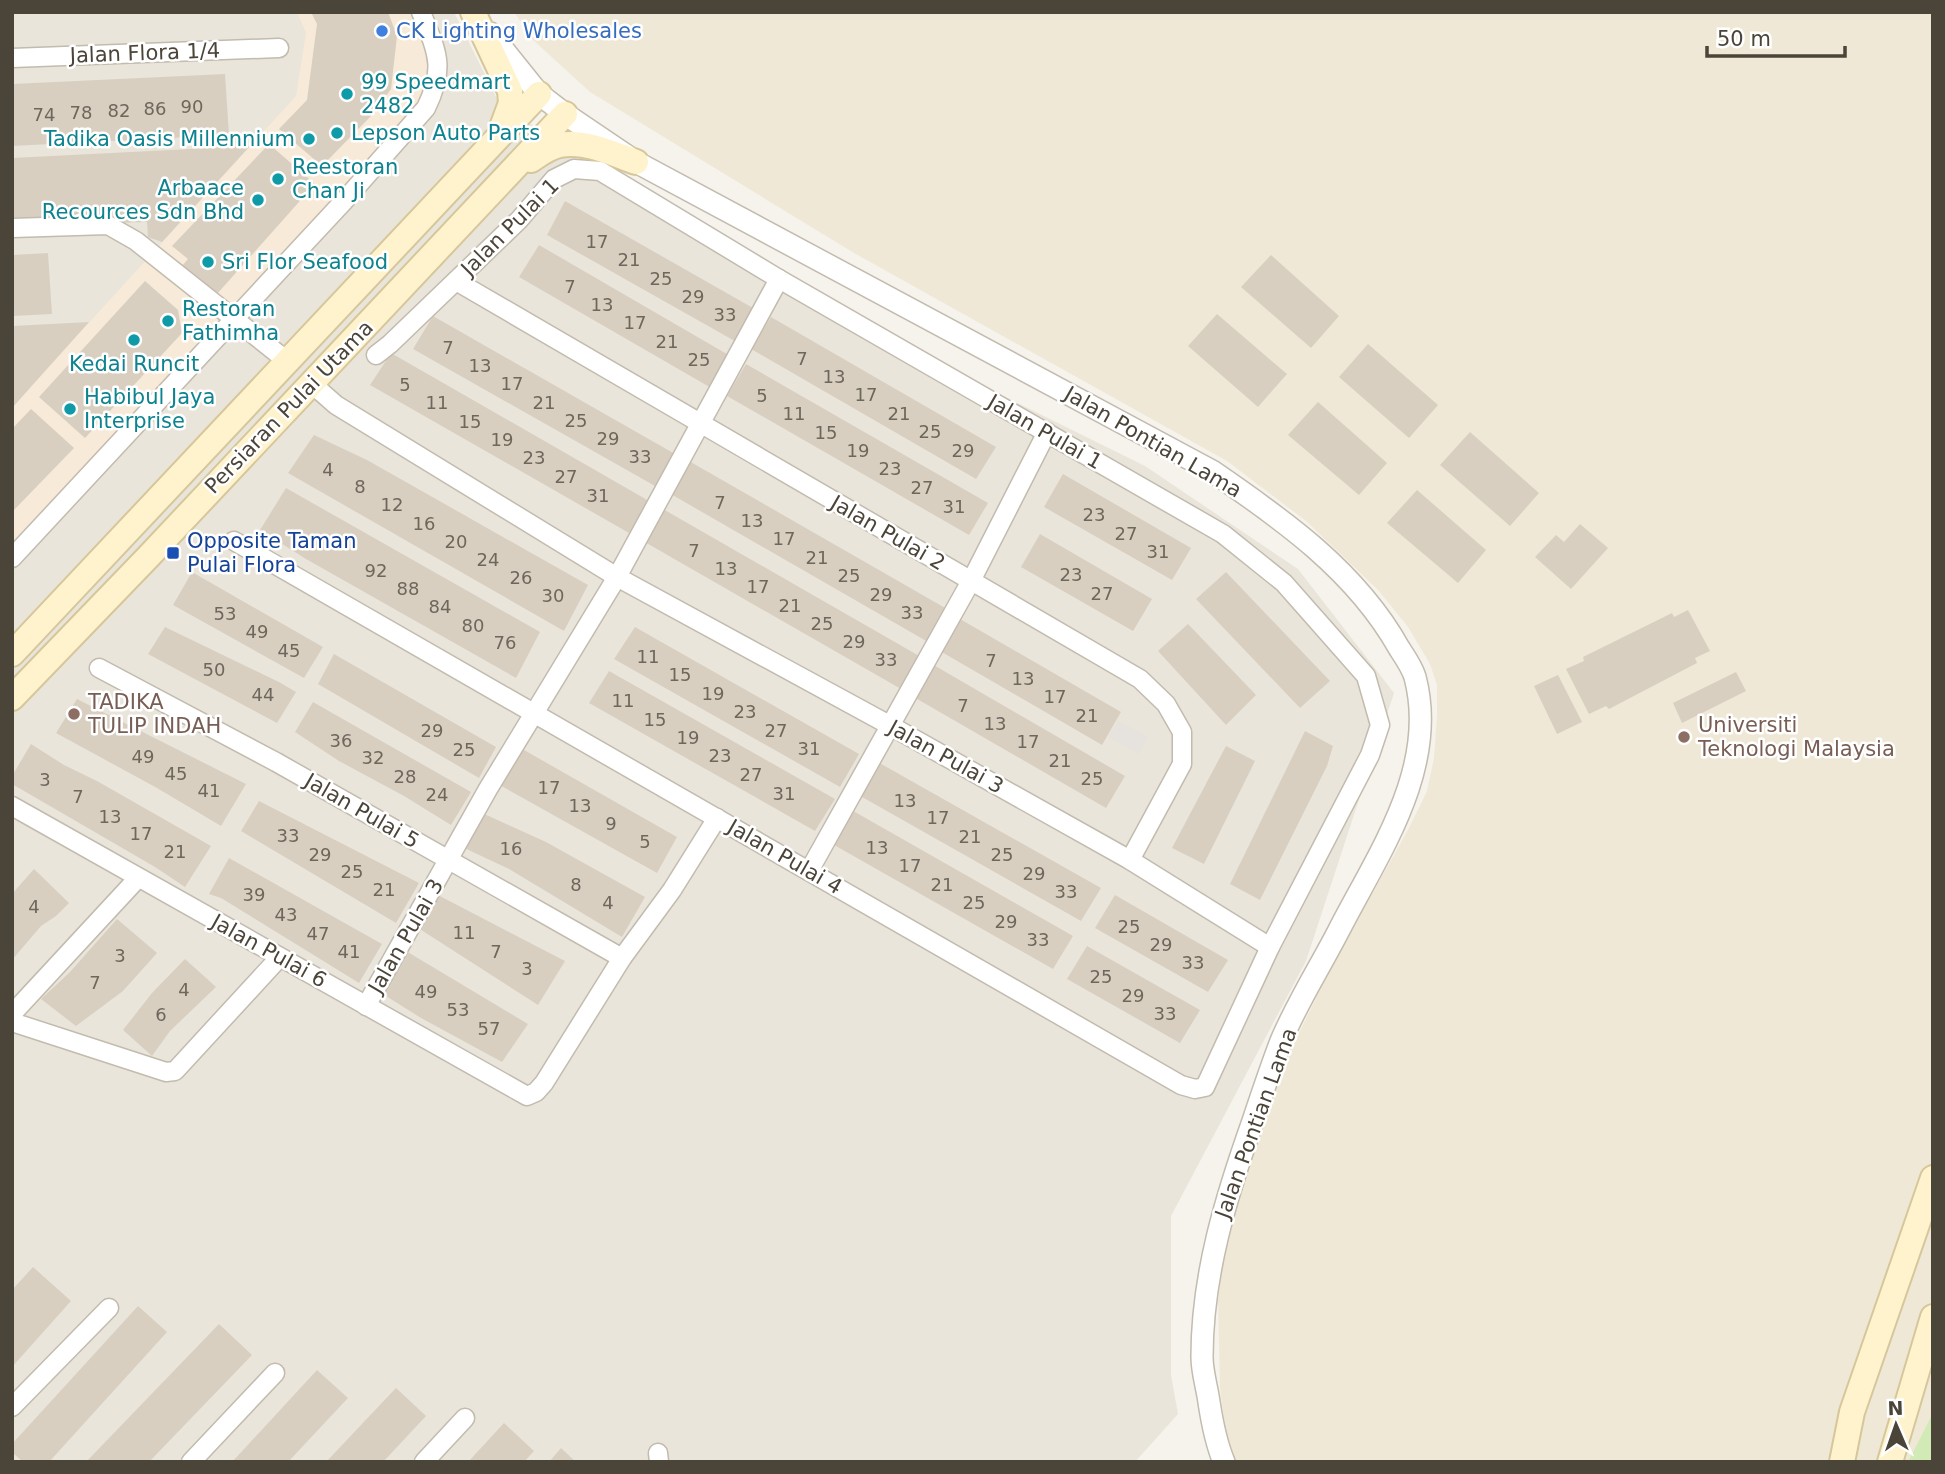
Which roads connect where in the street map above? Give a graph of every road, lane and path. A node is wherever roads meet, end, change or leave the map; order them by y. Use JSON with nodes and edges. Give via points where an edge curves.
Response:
{"nodes":[{"id":1,"x":421,"y":12,"type":"edge"},
{"id":2,"x":474,"y":12,"type":"edge"},
{"id":3,"x":279,"y":48,"type":"dead end"},
{"id":4,"x":12,"y":58,"type":"edge"},
{"id":5,"x":539,"y":94,"type":"junction"},
{"id":6,"x":565,"y":114,"type":"junction"},
{"id":7,"x":489,"y":148,"type":"junction"},
{"id":8,"x":636,"y":162,"type":"junction"},
{"id":9,"x":504,"y":178,"type":"junction"},
{"id":10,"x":12,"y":228,"type":"edge"},
{"id":11,"x":779,"y":279,"type":"junction"},
{"id":12,"x":456,"y":281,"type":"junction"},
{"id":13,"x":234,"y":319,"type":"junction"},
{"id":14,"x":376,"y":355,"type":"dead end"},
{"id":15,"x":287,"y":361,"type":"junction"},
{"id":16,"x":311,"y":383,"type":"junction"},
{"id":17,"x":701,"y":424,"type":"junction"},
{"id":18,"x":1046,"y":432,"type":"junction"},
{"id":19,"x":234,"y":541,"type":"dead end"},
{"id":20,"x":12,"y":558,"type":"edge"},
{"id":21,"x":617,"y":578,"type":"junction"},
{"id":22,"x":971,"y":581,"type":"junction"},
{"id":23,"x":12,"y":654,"type":"edge"},
{"id":24,"x":99,"y":668,"type":"dead end"},
{"id":25,"x":12,"y":698,"type":"edge"},
{"id":26,"x":533,"y":714,"type":"junction"},
{"id":27,"x":891,"y":726,"type":"junction"},
{"id":28,"x":12,"y":806,"type":"edge"},
{"id":29,"x":717,"y":818,"type":"junction"},
{"id":30,"x":1130,"y":860,"type":"junction"},
{"id":31,"x":449,"y":861,"type":"junction"},
{"id":32,"x":809,"y":871,"type":"junction"},
{"id":33,"x":138,"y":878,"type":"junction"},
{"id":34,"x":1270,"y":947,"type":"junction"},
{"id":35,"x":279,"y":958,"type":"junction"},
{"id":36,"x":622,"y":958,"type":"junction"},
{"id":37,"x":366,"y":1006,"type":"junction"},
{"id":38,"x":12,"y":1014,"type":"edge"},
{"id":39,"x":12,"y":1023,"type":"edge"},
{"id":40,"x":1933,"y":1178,"type":"edge"},
{"id":41,"x":109,"y":1308,"type":"dead end"},
{"id":42,"x":1933,"y":1317,"type":"edge"},
{"id":43,"x":275,"y":1373,"type":"dead end"},
{"id":44,"x":12,"y":1407,"type":"edge"},
{"id":45,"x":1852,"y":1412,"type":"junction"},
{"id":46,"x":465,"y":1418,"type":"dead end"},
{"id":47,"x":191,"y":1462,"type":"edge"},
{"id":48,"x":424,"y":1462,"type":"edge"},
{"id":49,"x":1224,"y":1462,"type":"edge"},
{"id":50,"x":1831,"y":1462,"type":"edge"},
{"id":51,"x":1842,"y":1462,"type":"edge"},
{"id":52,"x":1890,"y":1462,"type":"edge"}],
"edges":[{"from":1,"to":13,"type":"street","via":[[439,67],[426,108]]},
{"from":2,"to":5,"type":"street","name":"Jalan Pontian Lama"},
{"from":2,"to":7,"type":"main road","via":[[510,91],[506,118]]},
{"from":3,"to":4,"type":"street","name":"Jalan Flora 1/4"},
{"from":5,"to":6,"type":"street","name":"Jalan Pontian Lama"},
{"from":5,"to":7,"type":"main road","name":"Persiaran Pulai Utama"},
{"from":6,"to":8,"type":"street","name":"Jalan Pontian Lama"},
{"from":6,"to":9,"type":"main road","name":"Persiaran Pulai Utama"},
{"from":7,"to":15,"type":"main road","name":"Persiaran Pulai Utama"},
{"from":8,"to":9,"type":"main road","via":[[597,148],[562,144]]},
{"from":8,"to":49,"type":"street","name":"Jalan Pontian Lama","via":[[1212,471],[1270,511],[1364,596],[1415,675],[1420,709],[1410,787],[1282,1040],[1231,1183],[1214,1246],[1202,1359]]},
{"from":9,"to":16,"type":"main road","name":"Persiaran Pulai Utama"},
{"from":10,"to":13,"type":"street","via":[[108,225],[136,241]]},
{"from":11,"to":12,"type":"street","name":"Jalan Pulai 1","via":[[600,170],[583,168],[554,179]]},
{"from":11,"to":17,"type":"street"},
{"from":11,"to":18,"type":"street","name":"Jalan Pulai 1"},
{"from":12,"to":14,"type":"street","name":"Jalan Pulai 1"},
{"from":12,"to":17,"type":"street","name":"Jalan Pulai 2"},
{"from":13,"to":15,"type":"street"},
{"from":13,"to":20,"type":"street"},
{"from":15,"to":16,"type":"main road"},
{"from":15,"to":23,"type":"main road","name":"Persiaran Pulai Utama"},
{"from":16,"to":21,"type":"street","name":"Jalan Pulai 3","via":[[336,405]]},
{"from":16,"to":25,"type":"main road","name":"Persiaran Pulai Utama"},
{"from":17,"to":21,"type":"street"},
{"from":17,"to":22,"type":"street","name":"Jalan Pulai 2"},
{"from":18,"to":22,"type":"street"},
{"from":18,"to":34,"type":"street","name":"Jalan Pulai 1","via":[[1223,534],[1283,583],[1366,676],[1380,725],[1370,755]]},
{"from":19,"to":26,"type":"street","name":"Jalan Pulai 4"},
{"from":21,"to":26,"type":"street","name":"Jalan Pulai 3"},
{"from":21,"to":27,"type":"street","name":"Jalan Pulai 3"},
{"from":22,"to":27,"type":"street"},
{"from":22,"to":30,"type":"street","name":"Jalan Pulai 2","via":[[1140,679],[1166,704],[1182,732],[1182,764]]},
{"from":24,"to":31,"type":"street","name":"Jalan Pulai 5"},
{"from":26,"to":29,"type":"street","name":"Jalan Pulai 4"},
{"from":26,"to":31,"type":"street","name":"Jalan Pulai 3"},
{"from":27,"to":30,"type":"street","name":"Jalan Pulai 3"},
{"from":27,"to":32,"type":"street"},
{"from":28,"to":33,"type":"street","name":"Jalan Pulai 6"},
{"from":29,"to":32,"type":"street","name":"Jalan Pulai 4"},
{"from":29,"to":36,"type":"street"},
{"from":30,"to":34,"type":"street","name":"Jalan Pulai 3"},
{"from":31,"to":36,"type":"street","name":"Jalan Pulai 5"},
{"from":31,"to":37,"type":"street","name":"Jalan Pulai 3"},
{"from":32,"to":34,"type":"street","name":"Jalan Pulai 4","via":[[1195,1089],[1205,1087]]},
{"from":33,"to":35,"type":"street","name":"Jalan Pulai 6"},
{"from":33,"to":38,"type":"street"},
{"from":35,"to":37,"type":"street","name":"Jalan Pulai 6"},
{"from":35,"to":39,"type":"street","via":[[175,1071],[166,1072]]},
{"from":36,"to":37,"type":"street","name":"Jalan Pulai 6","via":[[544,1083],[527,1096]]},
{"from":40,"to":45,"type":"main road"},
{"from":41,"to":44,"type":"street"},
{"from":42,"to":52,"type":"main road"},
{"from":43,"to":47,"type":"street"},
{"from":45,"to":50,"type":"street"},
{"from":45,"to":51,"type":"main road"},
{"from":46,"to":48,"type":"street"}]}
